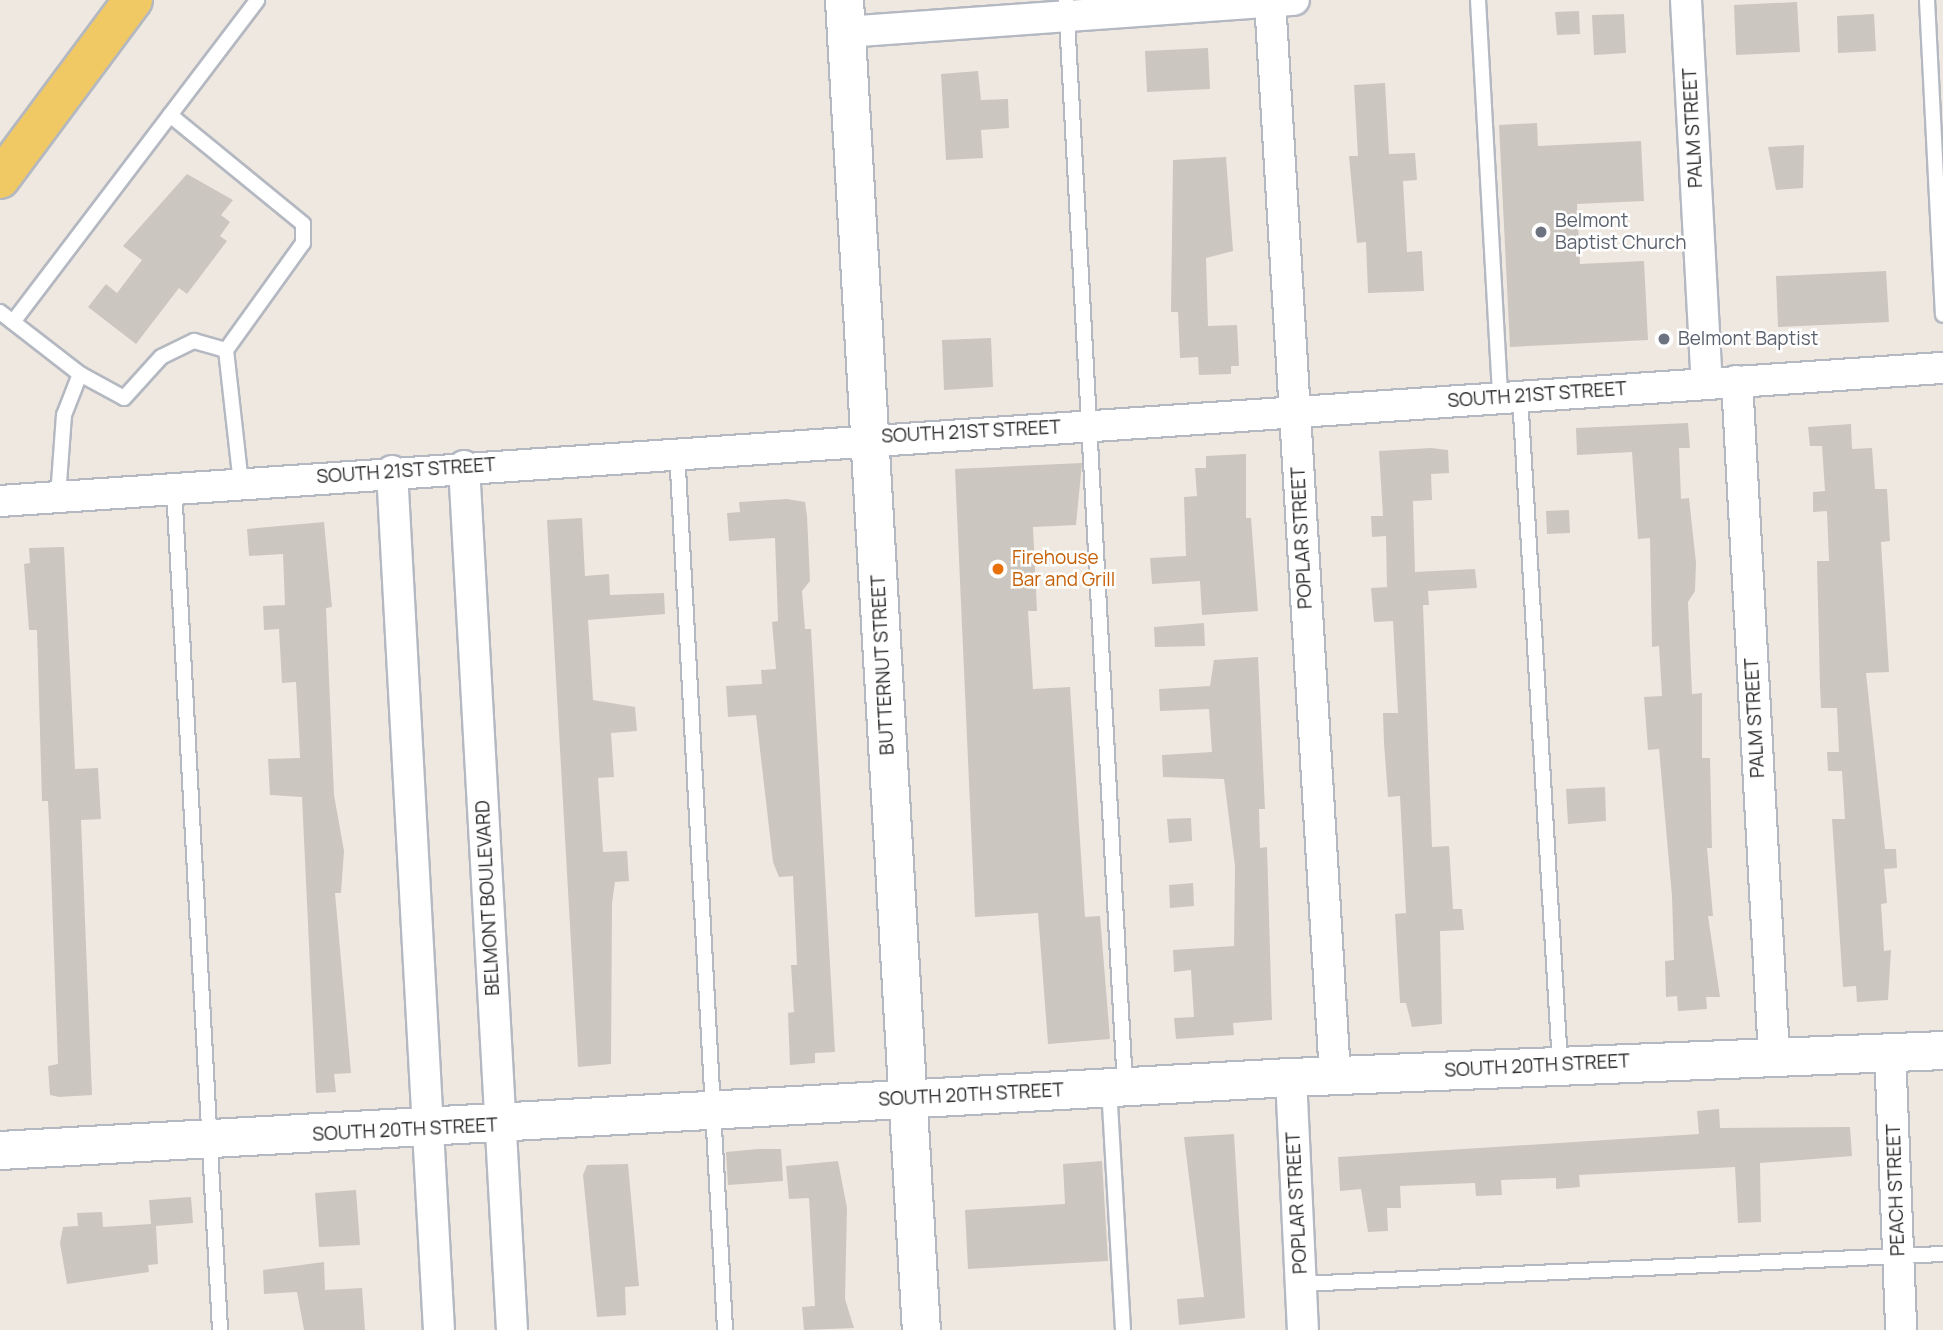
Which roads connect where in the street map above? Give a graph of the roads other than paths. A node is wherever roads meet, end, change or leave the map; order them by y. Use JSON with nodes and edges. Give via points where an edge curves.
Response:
{"nodes":[{"id":1,"x":133,"y":0,"type":"edge"},
{"id":2,"x":257,"y":0,"type":"edge"},
{"id":3,"x":1478,"y":0,"type":"edge"},
{"id":4,"x":1686,"y":0,"type":"edge"},
{"id":5,"x":1927,"y":0,"type":"edge"},
{"id":6,"x":1278,"y":1,"type":"edge"},
{"id":7,"x":1066,"y":8,"type":"edge"},
{"id":8,"x":845,"y":16,"type":"edge"},
{"id":9,"x":170,"y":115,"type":"junction"},
{"id":10,"x":0,"y":179,"type":"edge"},
{"id":11,"x":0,"y":312,"type":"edge"},
{"id":12,"x":1943,"y":315,"type":"edge"},
{"id":13,"x":13,"y":322,"type":"junction"},
{"id":14,"x":226,"y":350,"type":"junction"},
{"id":15,"x":1943,"y":368,"type":"edge"},
{"id":16,"x":80,"y":374,"type":"junction"},
{"id":17,"x":1737,"y":381,"type":"junction"},
{"id":18,"x":1707,"y":383,"type":"junction"},
{"id":19,"x":1510,"y":397,"type":"junction"},
{"id":20,"x":1295,"y":413,"type":"junction"},
{"id":21,"x":1089,"y":425,"type":"junction"},
{"id":22,"x":870,"y":438,"type":"junction"},
{"id":23,"x":677,"y":451,"type":"junction"},
{"id":24,"x":464,"y":466,"type":"junction"},
{"id":25,"x":391,"y":471,"type":"junction"},
{"id":26,"x":241,"y":483,"type":"junction"},
{"id":27,"x":174,"y":488,"type":"junction"},
{"id":28,"x":58,"y":497,"type":"junction"},
{"id":29,"x":0,"y":501,"type":"edge"},
{"id":30,"x":1943,"y":1050,"type":"edge"},
{"id":31,"x":1890,"y":1051,"type":"junction"},
{"id":32,"x":1774,"y":1055,"type":"junction"},
{"id":33,"x":1560,"y":1065,"type":"junction"},
{"id":34,"x":1335,"y":1076,"type":"junction"},
{"id":35,"x":1291,"y":1077,"type":"junction"},
{"id":36,"x":1117,"y":1086,"type":"junction"},
{"id":37,"x":909,"y":1098,"type":"junction"},
{"id":38,"x":713,"y":1109,"type":"junction"},
{"id":39,"x":501,"y":1125,"type":"junction"},
{"id":40,"x":429,"y":1130,"type":"junction"},
{"id":41,"x":207,"y":1138,"type":"junction"},
{"id":42,"x":0,"y":1150,"type":"edge"},
{"id":43,"x":1943,"y":1254,"type":"edge"},
{"id":44,"x":1899,"y":1259,"type":"junction"},
{"id":45,"x":1301,"y":1284,"type":"junction"},
{"id":46,"x":220,"y":1330,"type":"edge"},
{"id":47,"x":439,"y":1330,"type":"edge"},
{"id":48,"x":512,"y":1330,"type":"edge"},
{"id":49,"x":725,"y":1330,"type":"edge"},
{"id":50,"x":921,"y":1330,"type":"edge"},
{"id":51,"x":1123,"y":1330,"type":"edge"},
{"id":52,"x":1303,"y":1330,"type":"edge"},
{"id":53,"x":1901,"y":1330,"type":"edge"}],
"edges":[{"from":1,"to":10,"type":"main road"},
{"from":2,"to":9,"type":"lane"},
{"from":3,"to":19,"type":"lane"},
{"from":4,"to":18,"type":"street","name":"PALM STREET"},
{"from":5,"to":12,"type":"lane"},
{"from":6,"to":7,"type":"street"},
{"from":6,"to":20,"type":"street","name":"POPLAR STREET"},
{"from":7,"to":8,"type":"street"},
{"from":7,"to":21,"type":"lane"},
{"from":8,"to":22,"type":"street","name":"BUTTERNUT STREET"},
{"from":9,"to":13,"type":"lane"},
{"from":9,"to":14,"type":"lane","via":[[303,224],[303,243]]},
{"from":11,"to":13,"type":"lane"},
{"from":13,"to":16,"type":"lane"},
{"from":14,"to":16,"type":"lane","via":[[194,341],[172,352],[124,398]]},
{"from":14,"to":26,"type":"lane"},
{"from":15,"to":17,"type":"street","name":"SOUTH 21ST STREET"},
{"from":16,"to":28,"type":"lane","via":[[64,415]]},
{"from":17,"to":18,"type":"street","name":"SOUTH 21ST STREET"},
{"from":17,"to":32,"type":"street","name":"PALM STREET"},
{"from":18,"to":19,"type":"street","name":"SOUTH 21ST STREET"},
{"from":19,"to":20,"type":"street","name":"SOUTH 21ST STREET"},
{"from":19,"to":33,"type":"lane"},
{"from":20,"to":21,"type":"street","name":"SOUTH 21ST STREET"},
{"from":20,"to":34,"type":"street","name":"POPLAR STREET"},
{"from":21,"to":22,"type":"street","name":"SOUTH 21ST STREET"},
{"from":21,"to":36,"type":"lane"},
{"from":22,"to":23,"type":"street","name":"SOUTH 21ST STREET"},
{"from":22,"to":37,"type":"street","name":"BUTTERNUT STREET"},
{"from":23,"to":24,"type":"street","name":"SOUTH 21ST STREET"},
{"from":23,"to":38,"type":"lane"},
{"from":24,"to":25,"type":"street","name":"SOUTH 21ST STREET"},
{"from":24,"to":39,"type":"street","name":"BELMONT BOULEVARD"},
{"from":25,"to":26,"type":"street","name":"SOUTH 21ST STREET"},
{"from":25,"to":40,"type":"street"},
{"from":26,"to":27,"type":"street","name":"SOUTH 21ST STREET"},
{"from":27,"to":28,"type":"street","name":"SOUTH 21ST STREET"},
{"from":27,"to":41,"type":"lane"},
{"from":28,"to":29,"type":"street","name":"SOUTH 21ST STREET"},
{"from":30,"to":31,"type":"street","name":"SOUTH 20TH STREET"},
{"from":31,"to":32,"type":"street","name":"SOUTH 20TH STREET"},
{"from":31,"to":44,"type":"street","name":"PEACH STREET"},
{"from":32,"to":33,"type":"street","name":"SOUTH 20TH STREET"},
{"from":33,"to":34,"type":"street","name":"SOUTH 20TH STREET"},
{"from":34,"to":35,"type":"street","name":"SOUTH 20TH STREET"},
{"from":35,"to":36,"type":"street","name":"SOUTH 20TH STREET"},
{"from":35,"to":45,"type":"street","name":"POPLAR STREET"},
{"from":36,"to":37,"type":"street","name":"SOUTH 20TH STREET"},
{"from":36,"to":51,"type":"lane"},
{"from":37,"to":38,"type":"street","name":"SOUTH 20TH STREET"},
{"from":37,"to":50,"type":"street","name":"BUTTERNUT STREET"},
{"from":38,"to":39,"type":"street","name":"SOUTH 20TH STREET"},
{"from":38,"to":49,"type":"lane"},
{"from":39,"to":40,"type":"street","name":"SOUTH 20TH STREET"},
{"from":39,"to":48,"type":"street","name":"BELMONT BOULEVARD"},
{"from":40,"to":41,"type":"street","name":"SOUTH 20TH STREET"},
{"from":40,"to":47,"type":"street"},
{"from":41,"to":42,"type":"street","name":"SOUTH 20TH STREET"},
{"from":41,"to":46,"type":"lane"},
{"from":43,"to":44,"type":"lane"},
{"from":44,"to":45,"type":"lane"},
{"from":44,"to":53,"type":"street","name":"PEACH STREET"},
{"from":45,"to":52,"type":"street","name":"POPLAR STREET"}]}
